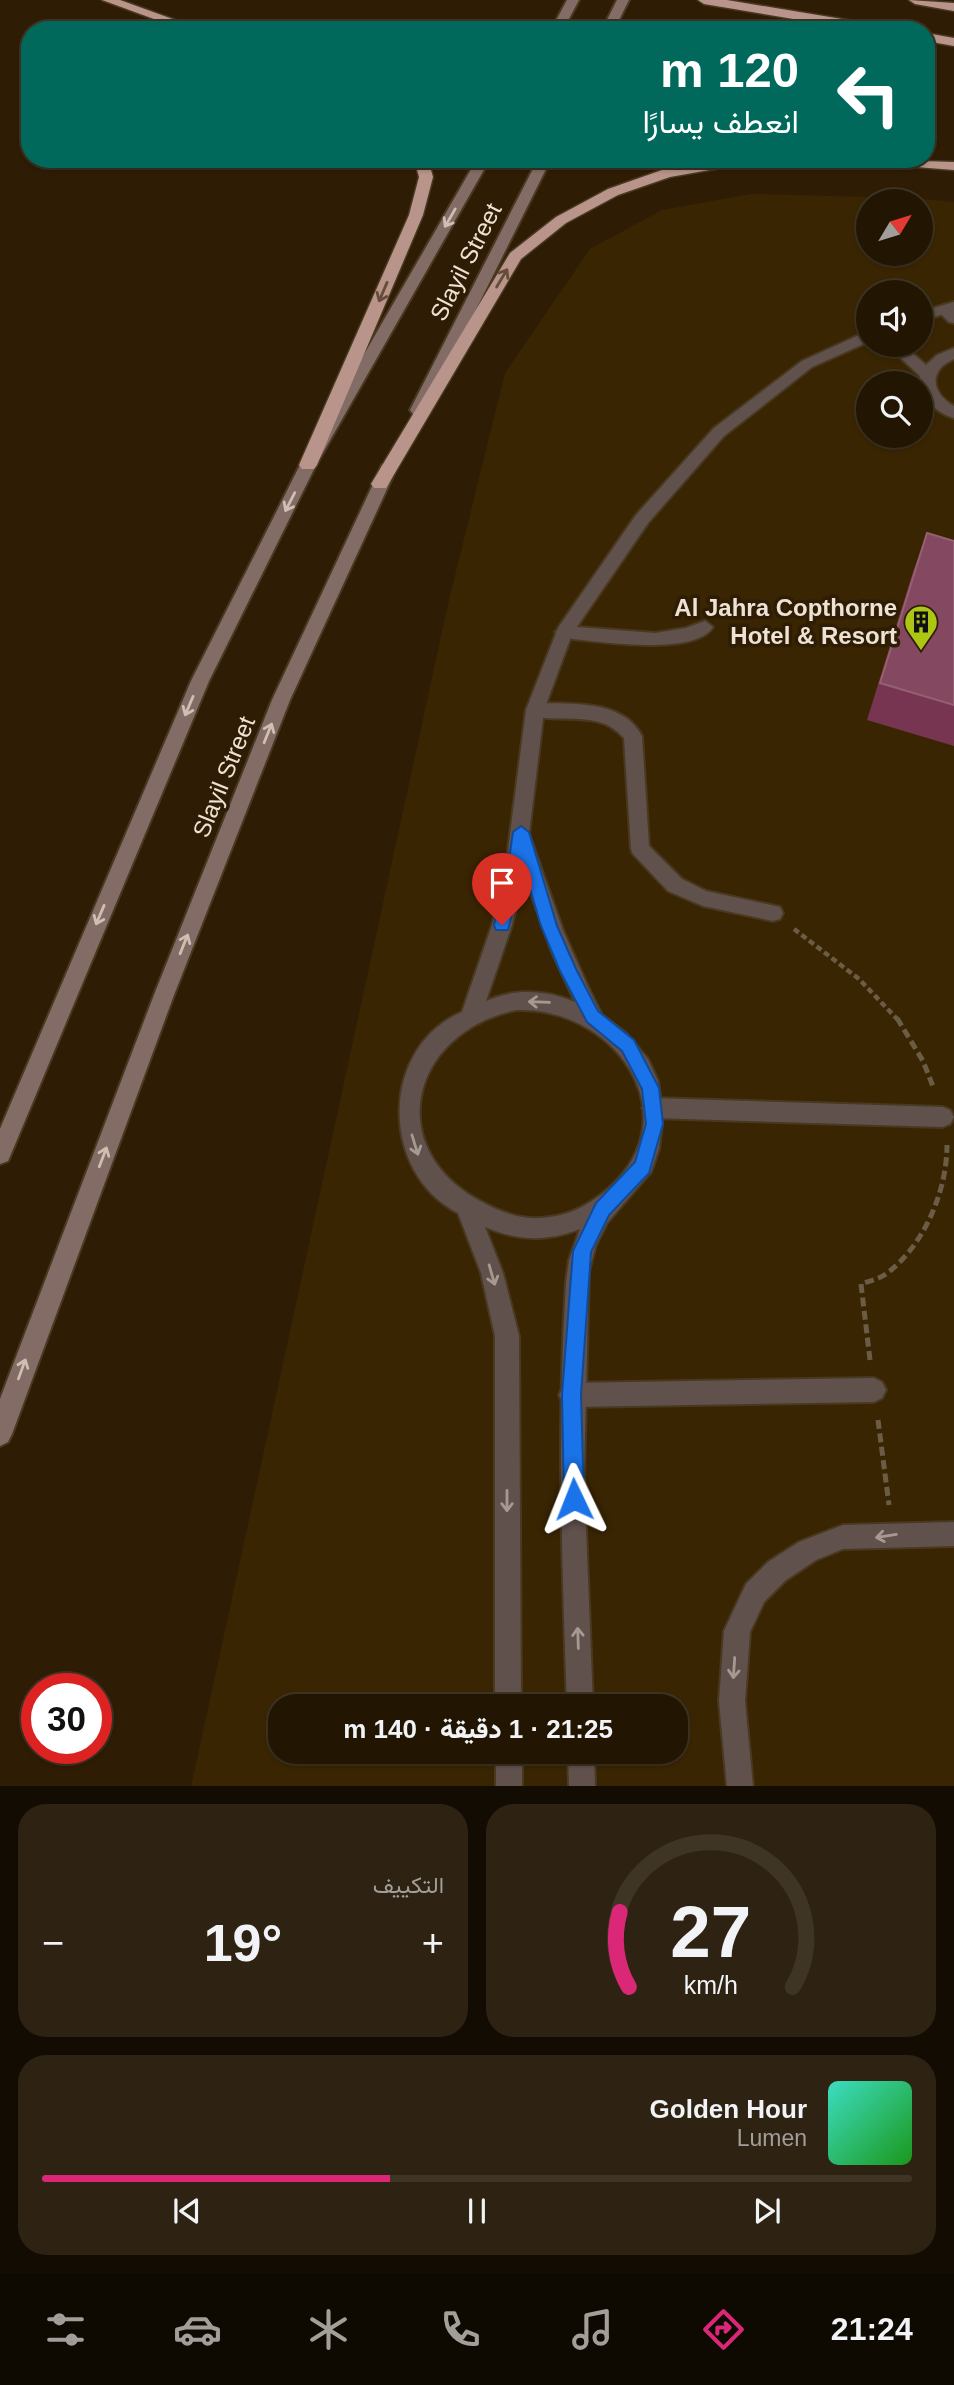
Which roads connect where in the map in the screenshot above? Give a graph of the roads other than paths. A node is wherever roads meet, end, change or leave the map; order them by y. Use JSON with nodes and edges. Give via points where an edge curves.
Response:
{"nodes":[{"id":1,"x":108,"y":0,"type":"edge"},
{"id":2,"x":573,"y":0,"type":"edge"},
{"id":3,"x":623,"y":0,"type":"edge"},
{"id":4,"x":704,"y":0,"type":"edge"},
{"id":5,"x":915,"y":0,"type":"edge"},
{"id":6,"x":954,"y":7,"type":"edge"},
{"id":7,"x":170,"y":21,"type":"edge"},
{"id":8,"x":562,"y":21,"type":"edge"},
{"id":9,"x":612,"y":21,"type":"edge"},
{"id":10,"x":830,"y":21,"type":"edge"},
{"id":11,"x":935,"y":39,"type":"edge"},
{"id":12,"x":954,"y":42,"type":"edge"},
{"id":13,"x":935,"y":165,"type":"edge"},
{"id":14,"x":954,"y":166,"type":"edge"},
{"id":15,"x":424,"y":168,"type":"edge"},
{"id":16,"x":479,"y":168,"type":"edge"},
{"id":17,"x":540,"y":168,"type":"edge"},
{"id":18,"x":697,"y":168,"type":"edge"},
{"id":19,"x":856,"y":342,"type":"edge"},
{"id":20,"x":954,"y":353,"type":"edge"},
{"id":21,"x":908,"y":357,"type":"edge"},
{"id":22,"x":924,"y":371,"type":"edge"},
{"id":23,"x":928,"y":371,"type":"edge"},
{"id":24,"x":933,"y":398,"type":"edge"},
{"id":25,"x":954,"y":414,"type":"edge"},
{"id":26,"x":308,"y":466,"type":"junction"},
{"id":27,"x":380,"y":484,"type":"junction"},
{"id":28,"x":705,"y":627,"type":"dead end"},
{"id":29,"x":564,"y":632,"type":"junction"},
{"id":30,"x":536,"y":709,"type":"junction"},
{"id":31,"x":521,"y":832,"type":"junction"},
{"id":32,"x":773,"y":913,"type":"dead end"},
{"id":33,"x":472,"y":1013,"type":"junction"},
{"id":34,"x":593,"y":1017,"type":"junction"},
{"id":35,"x":653,"y":1108,"type":"junction"},
{"id":36,"x":943,"y":1116,"type":"dead end"},
{"id":37,"x":0,"y":1154,"type":"edge"},
{"id":38,"x":602,"y":1209,"type":"junction"},
{"id":39,"x":468,"y":1211,"type":"junction"},
{"id":40,"x":874,"y":1390,"type":"dead end"},
{"id":41,"x":571,"y":1395,"type":"junction"},
{"id":42,"x":0,"y":1434,"type":"edge"},
{"id":43,"x":954,"y":1534,"type":"edge"},
{"id":44,"x":508,"y":1694,"type":"edge"},
{"id":45,"x":580,"y":1694,"type":"edge"},
{"id":46,"x":509,"y":1764,"type":"edge"},
{"id":47,"x":581,"y":1764,"type":"edge"},
{"id":48,"x":509,"y":1786,"type":"edge"},
{"id":49,"x":582,"y":1786,"type":"edge"},
{"id":50,"x":740,"y":1786,"type":"edge"}],
"edges":[{"from":1,"to":7,"type":"highway"},
{"from":2,"to":8,"type":"main road"},
{"from":3,"to":9,"type":"main road"},
{"from":4,"to":10,"type":"highway"},
{"from":5,"to":6,"type":"highway"},
{"from":11,"to":12,"type":"highway"},
{"from":13,"to":14,"type":"highway"},
{"from":15,"to":26,"type":"highway","one_way":true,"via":[[426,177],[416,215]]},
{"from":16,"to":26,"type":"main road","name":"Slayil Street","one_way":true},
{"from":17,"to":27,"type":"main road","name":"Slayil Street"},
{"from":27,"to":18,"type":"highway","one_way":true,"via":[[515,256],[561,220],[613,192]]},
{"from":19,"to":29,"type":"street","via":[[807,365],[719,432],[642,519]]},
{"from":20,"to":23,"type":"street","via":[[932,364]]},
{"from":21,"to":22,"type":"lane"},
{"from":24,"to":25,"type":"street"},
{"from":26,"to":37,"type":"main road","name":"Slayil Street","one_way":true,"via":[[200,681]]},
{"from":42,"to":27,"type":"main road","name":"Slayil Street","one_way":true,"via":[[154,1020],[281,700]]},
{"from":28,"to":29,"type":"street","via":[[688,636],[663,639]]},
{"from":29,"to":30,"type":"street"},
{"from":30,"to":31,"type":"street"},
{"from":30,"to":32,"type":"street","via":[[610,716],[625,724],[633,736],[640,849],[675,885],[703,898]]},
{"from":31,"to":33,"type":"street","via":[[502,925]]},
{"from":31,"to":34,"type":"street","via":[[549,926]]},
{"from":34,"to":33,"type":"street","one_way":true,"via":[[552,1003],[514,1001]]},
{"from":33,"to":39,"type":"street","one_way":true,"via":[[433,1042],[415,1073],[408,1106],[414,1148],[436,1185]]},
{"from":34,"to":35,"type":"street","via":[[628,1045],[651,1088]]},
{"from":35,"to":36,"type":"street"},
{"from":35,"to":38,"type":"street","via":[[655,1124],[643,1167]]},
{"from":38,"to":39,"type":"street","via":[[550,1228],[514,1227]]},
{"from":38,"to":41,"type":"street","via":[[582,1251]]},
{"from":39,"to":44,"type":"street","one_way":true,"via":[[492,1273],[507,1336]]},
{"from":40,"to":41,"type":"street"},
{"from":45,"to":41,"type":"street","one_way":true},
{"from":43,"to":50,"type":"street","one_way":true,"via":[[843,1537],[808,1551],[777,1571],[755,1593],[737,1631],[732,1701]]},
{"from":46,"to":48,"type":"street"},
{"from":47,"to":49,"type":"street"}]}
